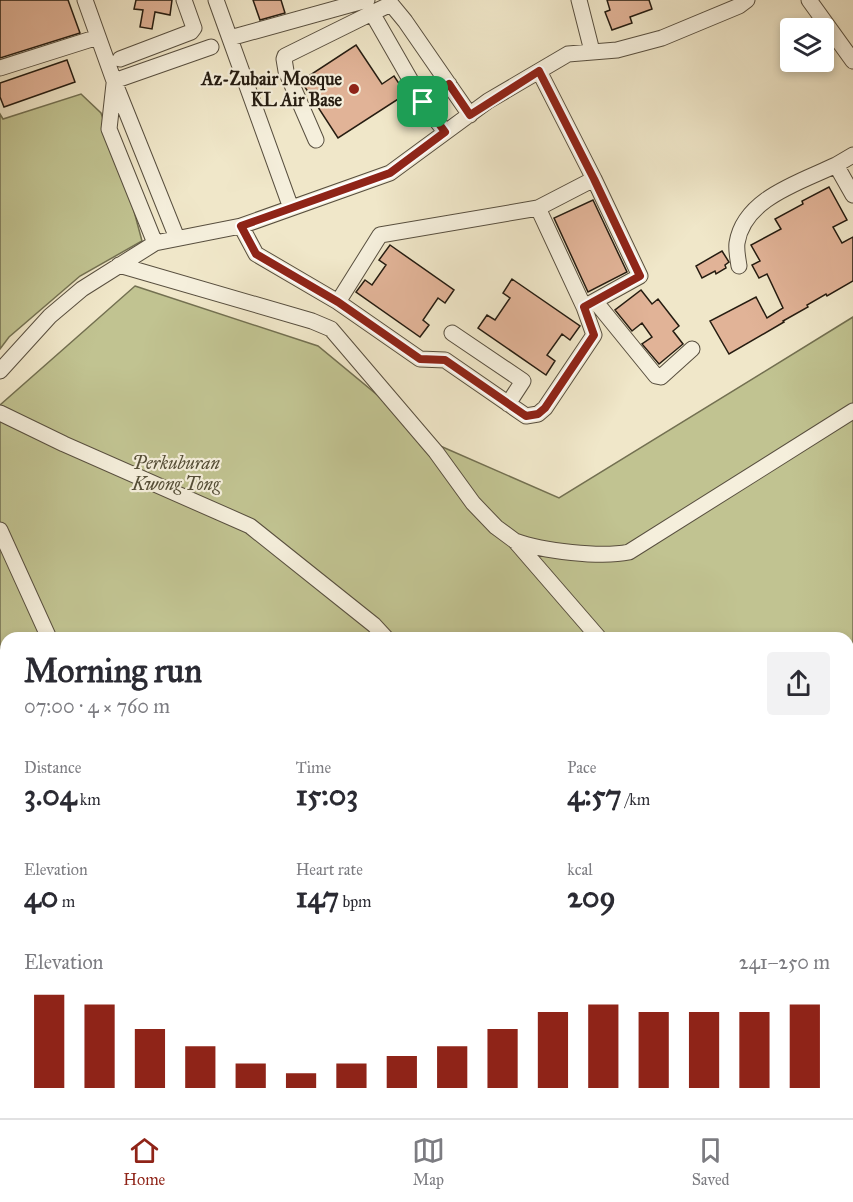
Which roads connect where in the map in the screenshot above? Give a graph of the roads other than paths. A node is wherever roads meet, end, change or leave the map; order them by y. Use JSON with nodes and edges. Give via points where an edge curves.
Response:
{"nodes":[{"id":1,"x":85,"y":0,"type":"edge"},
{"id":2,"x":184,"y":0,"type":"edge"},
{"id":3,"x":216,"y":0,"type":"edge"},
{"id":4,"x":579,"y":0,"type":"edge"},
{"id":5,"x":747,"y":0,"type":"edge"},
{"id":6,"x":809,"y":0,"type":"edge"},
{"id":7,"x":366,"y":4,"type":"edge"},
{"id":8,"x":98,"y":37,"type":"junction"},
{"id":9,"x":230,"y":38,"type":"junction"},
{"id":10,"x":211,"y":47,"type":"dead end"},
{"id":11,"x":592,"y":51,"type":"junction"},
{"id":12,"x":120,"y":59,"type":"dead end"},
{"id":13,"x":853,"y":61,"type":"edge"},
{"id":14,"x":0,"y":69,"type":"edge"},
{"id":15,"x":539,"y":71,"type":"junction"},
{"id":16,"x":114,"y":81,"type":"junction"},
{"id":17,"x":449,"y":84,"type":"junction"},
{"id":18,"x":423,"y":102,"type":"junction"},
{"id":19,"x":470,"y":115,"type":"junction"},
{"id":20,"x":445,"y":132,"type":"junction"},
{"id":21,"x":315,"y":140,"type":"dead end"},
{"id":22,"x":853,"y":155,"type":"edge"},
{"id":23,"x":836,"y":165,"type":"junction"},
{"id":24,"x":594,"y":179,"type":"junction"},
{"id":25,"x":853,"y":195,"type":"edge"},
{"id":26,"x":291,"y":208,"type":"junction"},
{"id":27,"x":538,"y":208,"type":"junction"},
{"id":28,"x":241,"y":226,"type":"junction"},
{"id":29,"x":177,"y":238,"type":"junction"},
{"id":30,"x":155,"y":243,"type":"junction"},
{"id":31,"x":119,"y":265,"type":"junction"},
{"id":32,"x":740,"y":266,"type":"dead end"},
{"id":33,"x":338,"y":302,"type":"junction"},
{"id":34,"x":589,"y":304,"type":"junction"},
{"id":35,"x":452,"y":333,"type":"dead end"},
{"id":36,"x":692,"y":349,"type":"dead end"},
{"id":37,"x":0,"y":371,"type":"edge"},
{"id":38,"x":507,"y":404,"type":"junction"},
{"id":39,"x":853,"y":411,"type":"edge"},
{"id":40,"x":0,"y":413,"type":"edge"},
{"id":41,"x":0,"y":530,"type":"edge"},
{"id":42,"x":515,"y":541,"type":"junction"},
{"id":43,"x":46,"y":632,"type":"edge"},
{"id":44,"x":380,"y":632,"type":"edge"},
{"id":45,"x":594,"y":632,"type":"edge"}],
"edges":[{"from":1,"to":8,"type":"street"},
{"from":2,"to":12,"type":"street","via":[[194,28],[191,32]]},
{"from":3,"to":9,"type":"street"},
{"from":4,"to":11,"type":"street"},
{"from":5,"to":11,"type":"street","via":[[662,38],[617,50]]},
{"from":6,"to":13,"type":"street"},
{"from":7,"to":9,"type":"street"},
{"from":7,"to":17,"type":"street","via":[[391,4]]},
{"from":7,"to":18,"type":"street"},
{"from":7,"to":21,"type":"street","via":[[285,56],[286,71]]},
{"from":8,"to":14,"type":"street"},
{"from":8,"to":16,"type":"street"},
{"from":9,"to":26,"type":"street"},
{"from":10,"to":16,"type":"street"},
{"from":11,"to":15,"type":"street","via":[[568,54]]},
{"from":15,"to":19,"type":"street"},
{"from":15,"to":24,"type":"street"},
{"from":16,"to":29,"type":"street"},
{"from":16,"to":30,"type":"street","via":[[109,129]]},
{"from":17,"to":18,"type":"street"},
{"from":17,"to":19,"type":"street"},
{"from":18,"to":20,"type":"street"},
{"from":19,"to":20,"type":"street"},
{"from":20,"to":26,"type":"street","via":[[390,173]]},
{"from":22,"to":23,"type":"street"},
{"from":23,"to":25,"type":"street"},
{"from":23,"to":32,"type":"street","via":[[772,196],[751,213],[736,245]]},
{"from":24,"to":27,"type":"street"},
{"from":24,"to":34,"type":"street","via":[[640,276]]},
{"from":26,"to":28,"type":"street"},
{"from":27,"to":33,"type":"street","via":[[380,235]]},
{"from":27,"to":34,"type":"street"},
{"from":28,"to":29,"type":"street"},
{"from":28,"to":33,"type":"street","via":[[256,254]]},
{"from":29,"to":30,"type":"street"},
{"from":30,"to":31,"type":"street"},
{"from":31,"to":37,"type":"street","via":[[50,316]]},
{"from":31,"to":42,"type":"street","via":[[331,329],[474,503]]},
{"from":33,"to":38,"type":"street","via":[[420,359],[445,360]]},
{"from":34,"to":36,"type":"street","via":[[656,376],[661,377]]},
{"from":34,"to":38,"type":"street","via":[[594,335],[545,408],[526,416]]},
{"from":35,"to":38,"type":"street","via":[[523,381]]},
{"from":39,"to":42,"type":"street","via":[[629,552],[612,556]]},
{"from":40,"to":44,"type":"street","via":[[250,526]]},
{"from":41,"to":43,"type":"street"},
{"from":42,"to":45,"type":"street"}]}
